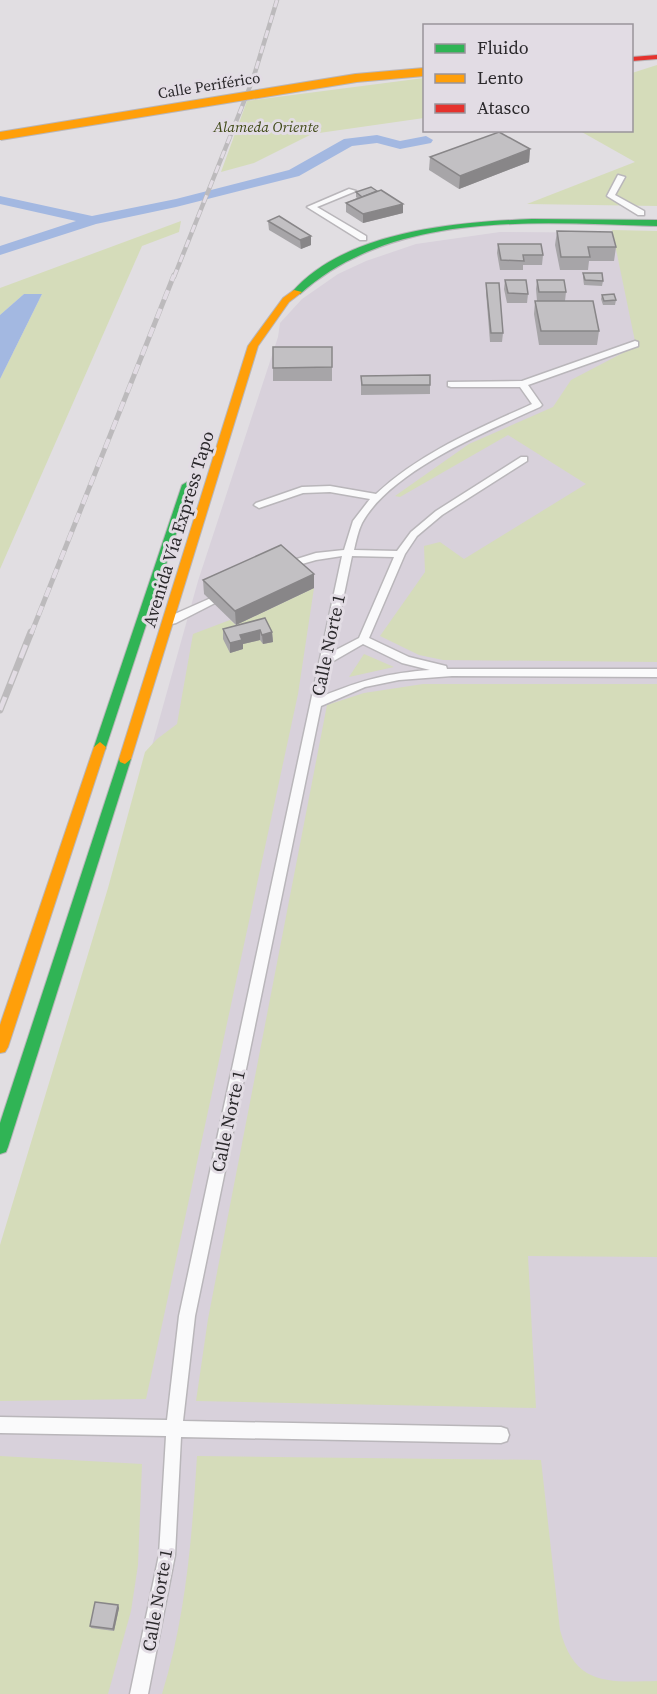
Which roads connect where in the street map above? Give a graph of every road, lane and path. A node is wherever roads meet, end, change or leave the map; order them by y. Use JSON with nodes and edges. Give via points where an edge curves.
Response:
{"nodes":[{"id":1,"x":657,"y":57,"type":"edge"},
{"id":2,"x":633,"y":59,"type":"edge"},
{"id":3,"x":423,"y":72,"type":"edge"},
{"id":4,"x":0,"y":136,"type":"edge"},
{"id":5,"x":621,"y":177,"type":"dead end"},
{"id":6,"x":352,"y":191,"type":"dead end"},
{"id":7,"x":641,"y":213,"type":"junction"},
{"id":8,"x":657,"y":213,"type":"edge"},
{"id":9,"x":657,"y":223,"type":"edge"},
{"id":10,"x":363,"y":238,"type":"junction"},
{"id":11,"x":303,"y":268,"type":"dead end"},
{"id":12,"x":636,"y":344,"type":"dead end"},
{"id":13,"x":451,"y":384,"type":"dead end"},
{"id":14,"x":523,"y":384,"type":"junction"},
{"id":15,"x":524,"y":459,"type":"dead end"},
{"id":16,"x":190,"y":476,"type":"dead end"},
{"id":17,"x":377,"y":497,"type":"junction"},
{"id":18,"x":259,"y":506,"type":"dead end"},
{"id":19,"x":348,"y":552,"type":"junction"},
{"id":20,"x":400,"y":554,"type":"junction"},
{"id":21,"x":288,"y":565,"type":"edge"},
{"id":22,"x":211,"y":601,"type":"edge"},
{"id":23,"x":163,"y":624,"type":"junction"},
{"id":24,"x":363,"y":640,"type":"junction"},
{"id":25,"x":325,"y":661,"type":"junction"},
{"id":26,"x":452,"y":672,"type":"junction"},
{"id":27,"x":657,"y":673,"type":"edge"},
{"id":28,"x":315,"y":705,"type":"junction"},
{"id":29,"x":0,"y":1047,"type":"edge"},
{"id":30,"x":0,"y":1147,"type":"edge"},
{"id":31,"x":0,"y":1425,"type":"edge"},
{"id":32,"x":174,"y":1427,"type":"junction"},
{"id":33,"x":501,"y":1435,"type":"dead end"},
{"id":34,"x":139,"y":1694,"type":"edge"}],
"edges":[{"from":1,"to":2,"type":"main road"},
{"from":3,"to":4,"type":"main road","name":"Calle Periférico","bridge":true,"via":[[356,78]]},
{"from":5,"to":7,"type":"lane","via":[[611,196]]},
{"from":6,"to":10,"type":"lane","via":[[311,207]]},
{"from":7,"to":8,"type":"main road"},
{"from":7,"to":10,"type":"main road","via":[[477,214],[410,224]]},
{"from":9,"to":23,"type":"main road","name":"Avenida Vía Express Tapo","via":[[524,223],[424,232],[357,254],[296,290],[279,306],[253,346]]},
{"from":10,"to":11,"type":"main road"},
{"from":12,"to":14,"type":"lane"},
{"from":13,"to":14,"type":"lane"},
{"from":14,"to":17,"type":"lane","name":"Calle Norte 1","via":[[537,405],[427,459]]},
{"from":15,"to":20,"type":"lane","via":[[439,513],[414,534]]},
{"from":16,"to":29,"type":"main road","name":"Avenida Vía Express Tapo","via":[[142,634]]},
{"from":17,"to":18,"type":"lane","via":[[330,489],[302,490]]},
{"from":17,"to":19,"type":"lane","name":"Calle Norte 1","via":[[357,523]]},
{"from":19,"to":20,"type":"lane"},
{"from":19,"to":21,"type":"lane","via":[[310,556]]},
{"from":19,"to":25,"type":"lane","name":"Calle Norte 1"},
{"from":20,"to":24,"type":"lane"},
{"from":22,"to":23,"type":"lane"},
{"from":23,"to":30,"type":"main road","name":"Avenida Vía Express Tapo"},
{"from":24,"to":25,"type":"lane"},
{"from":24,"to":26,"type":"lane","via":[[406,660]]},
{"from":25,"to":28,"type":"lane","name":"Calle Norte 1"},
{"from":26,"to":27,"type":"lane"},
{"from":26,"to":28,"type":"lane","via":[[399,676],[363,684]]},
{"from":28,"to":32,"type":"lane","name":"Calle Norte 1","via":[[187,1316]]},
{"from":31,"to":32,"type":"lane"},
{"from":32,"to":33,"type":"lane"},
{"from":32,"to":34,"type":"lane","name":"Calle Norte 1","via":[[167,1555]]}]}
